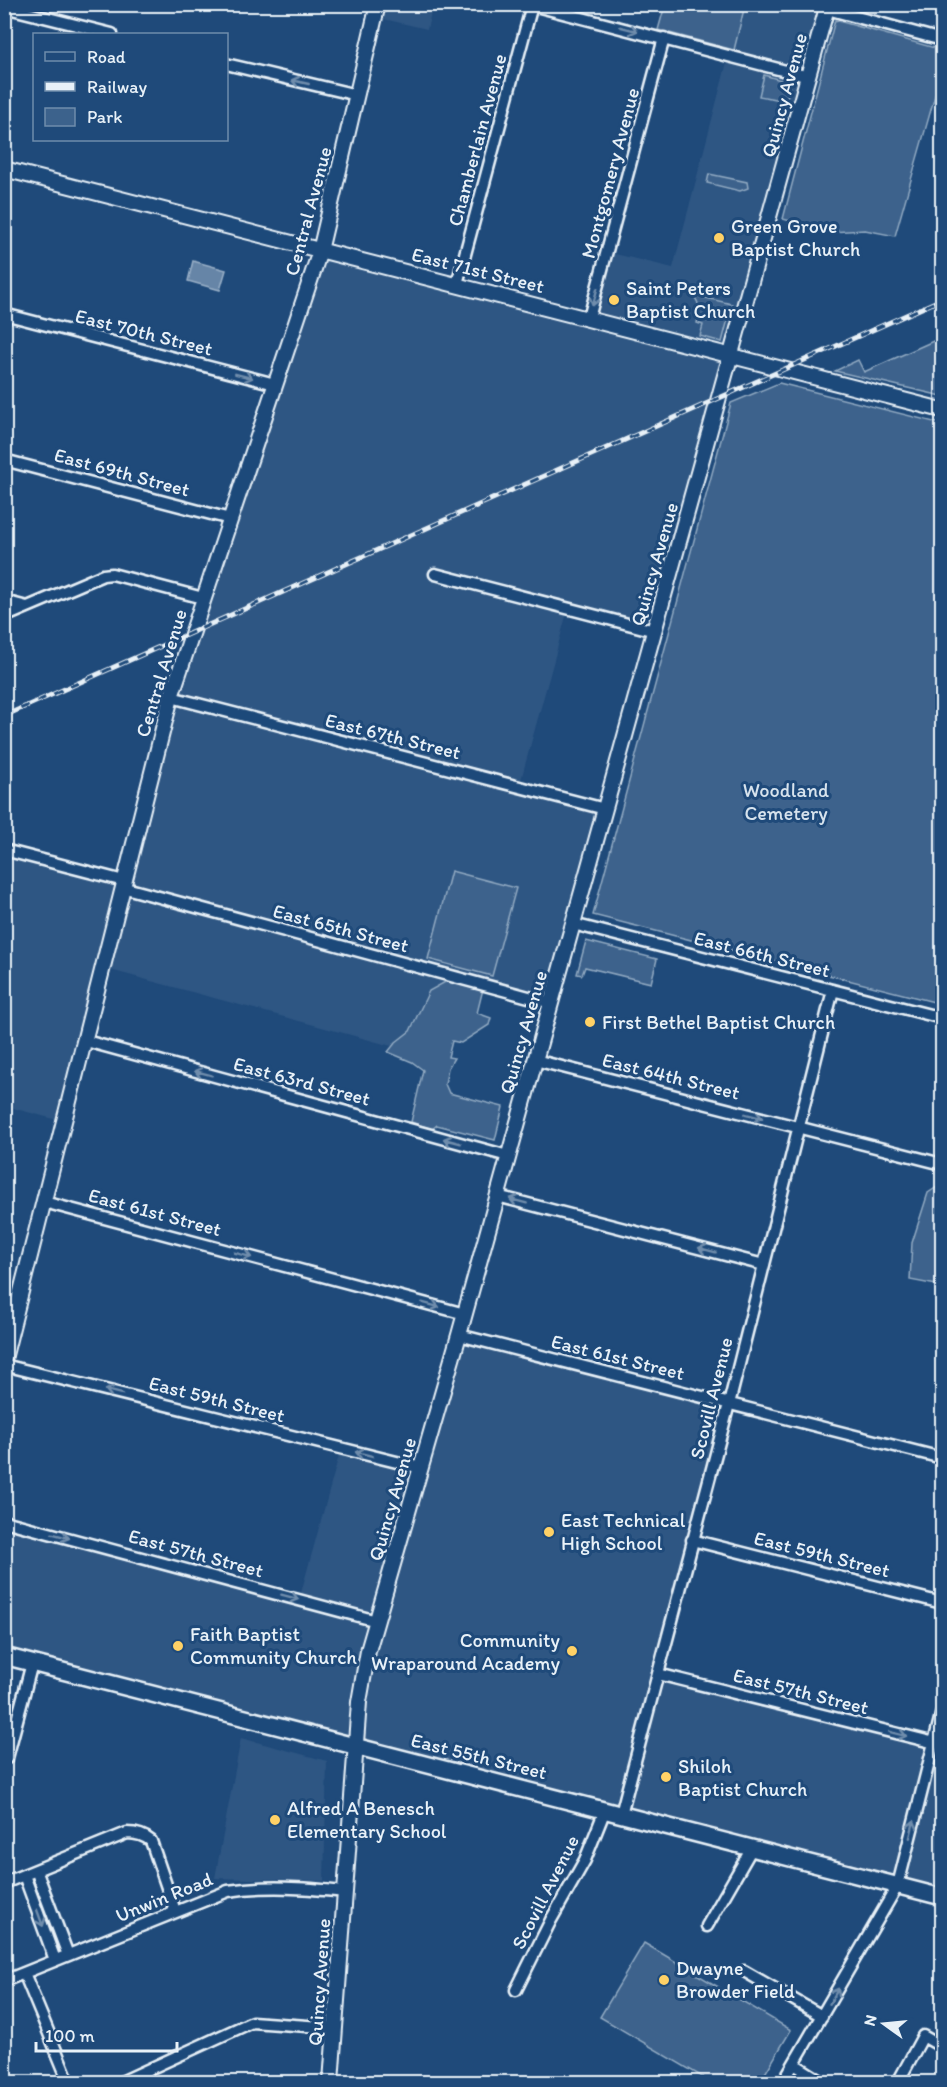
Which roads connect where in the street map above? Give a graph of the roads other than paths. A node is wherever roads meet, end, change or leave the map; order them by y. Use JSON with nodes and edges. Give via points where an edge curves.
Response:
{"nodes":[{"id":1,"x":378,"y":4,"type":"edge"},
{"id":2,"x":532,"y":4,"type":"edge"},
{"id":3,"x":4,"y":7,"type":"edge"},
{"id":4,"x":828,"y":7,"type":"edge"},
{"id":5,"x":108,"y":33,"type":"edge"},
{"id":6,"x":664,"y":38,"type":"junction"},
{"id":7,"x":942,"y":40,"type":"edge"},
{"id":8,"x":228,"y":64,"type":"edge"},
{"id":9,"x":809,"y":77,"type":"junction"},
{"id":10,"x":357,"y":95,"type":"junction"},
{"id":11,"x":4,"y":169,"type":"edge"},
{"id":12,"x":320,"y":251,"type":"junction"},
{"id":13,"x":457,"y":284,"type":"junction"},
{"id":14,"x":4,"y":314,"type":"edge"},
{"id":15,"x":589,"y":318,"type":"junction"},
{"id":16,"x":732,"y":356,"type":"junction"},
{"id":17,"x":275,"y":384,"type":"junction"},
{"id":18,"x":942,"y":410,"type":"edge"},
{"id":19,"x":4,"y":460,"type":"edge"},
{"id":20,"x":230,"y":519,"type":"junction"},
{"id":21,"x":435,"y":574,"type":"dead end"},
{"id":22,"x":203,"y":598,"type":"junction"},
{"id":23,"x":4,"y":601,"type":"edge"},
{"id":24,"x":27,"y":607,"type":"junction"},
{"id":25,"x":4,"y":617,"type":"edge"},
{"id":26,"x":655,"y":631,"type":"junction"},
{"id":27,"x":171,"y":697,"type":"junction"},
{"id":28,"x":605,"y":809,"type":"junction"},
{"id":29,"x":4,"y":850,"type":"edge"},
{"id":30,"x":123,"y":884,"type":"junction"},
{"id":31,"x":573,"y":924,"type":"junction"},
{"id":32,"x":833,"y":990,"type":"junction"},
{"id":33,"x":551,"y":1003,"type":"junction"},
{"id":34,"x":942,"y":1018,"type":"edge"},
{"id":35,"x":86,"y":1041,"type":"junction"},
{"id":36,"x":535,"y":1060,"type":"junction"},
{"id":37,"x":798,"y":1127,"type":"junction"},
{"id":38,"x":508,"y":1156,"type":"junction"},
{"id":39,"x":942,"y":1164,"type":"edge"},
{"id":40,"x":497,"y":1196,"type":"junction"},
{"id":41,"x":44,"y":1202,"type":"junction"},
{"id":42,"x":764,"y":1265,"type":"junction"},
{"id":43,"x":465,"y":1314,"type":"junction"},
{"id":44,"x":459,"y":1335,"type":"junction"},
{"id":45,"x":4,"y":1359,"type":"edge"},
{"id":46,"x":4,"y":1365,"type":"edge"},
{"id":47,"x":729,"y":1404,"type":"junction"},
{"id":48,"x":942,"y":1458,"type":"edge"},
{"id":49,"x":421,"y":1468,"type":"junction"},
{"id":50,"x":4,"y":1521,"type":"edge"},
{"id":51,"x":692,"y":1540,"type":"junction"},
{"id":52,"x":942,"y":1603,"type":"edge"},
{"id":53,"x":377,"y":1621,"type":"junction"},
{"id":54,"x":4,"y":1656,"type":"edge"},
{"id":55,"x":32,"y":1663,"type":"junction"},
{"id":56,"x":658,"y":1674,"type":"junction"},
{"id":57,"x":942,"y":1711,"type":"edge"},
{"id":58,"x":935,"y":1743,"type":"junction"},
{"id":59,"x":356,"y":1746,"type":"junction"},
{"id":60,"x":7,"y":1758,"type":"dead end"},
{"id":61,"x":605,"y":1810,"type":"junction"},
{"id":62,"x":621,"y":1814,"type":"junction"},
{"id":63,"x":752,"y":1848,"type":"junction"},
{"id":64,"x":36,"y":1870,"type":"junction"},
{"id":65,"x":24,"y":1875,"type":"junction"},
{"id":66,"x":4,"y":1883,"type":"edge"},
{"id":67,"x":898,"y":1885,"type":"junction"},
{"id":68,"x":345,"y":1892,"type":"junction"},
{"id":69,"x":942,"y":1897,"type":"edge"},
{"id":70,"x":175,"y":1911,"type":"junction"},
{"id":71,"x":707,"y":1926,"type":"dead end"},
{"id":72,"x":68,"y":1955,"type":"junction"},
{"id":73,"x":55,"y":1960,"type":"junction"},
{"id":74,"x":744,"y":1971,"type":"dead end"},
{"id":75,"x":24,"y":1973,"type":"junction"},
{"id":76,"x":4,"y":1982,"type":"edge"},
{"id":77,"x":516,"y":1990,"type":"dead end"},
{"id":78,"x":822,"y":2016,"type":"junction"},
{"id":79,"x":335,"y":2028,"type":"junction"},
{"id":80,"x":942,"y":2047,"type":"edge"},
{"id":81,"x":794,"y":2064,"type":"junction"},
{"id":82,"x":69,"y":2082,"type":"edge"},
{"id":83,"x":121,"y":2082,"type":"edge"},
{"id":84,"x":331,"y":2082,"type":"edge"},
{"id":85,"x":783,"y":2082,"type":"edge"},
{"id":86,"x":823,"y":2082,"type":"edge"},
{"id":87,"x":898,"y":2082,"type":"edge"}],
"edges":[{"from":1,"to":10,"type":"street","name":"Central Avenue"},
{"from":2,"to":6,"type":"street","one_way":true},
{"from":2,"to":13,"type":"street","name":"Chamberlain Avenue"},
{"from":3,"to":5,"type":"street"},
{"from":4,"to":7,"type":"street"},
{"from":4,"to":9,"type":"street","name":"Quincy Avenue"},
{"from":6,"to":9,"type":"street"},
{"from":6,"to":15,"type":"street","name":"Montgomery Avenue","one_way":true},
{"from":10,"to":8,"type":"street","one_way":true},
{"from":9,"to":16,"type":"street","name":"Quincy Avenue"},
{"from":10,"to":12,"type":"street","name":"Central Avenue"},
{"from":11,"to":12,"type":"street","name":"East 71st Street"},
{"from":12,"to":13,"type":"street","name":"East 71st Street"},
{"from":12,"to":17,"type":"street","name":"Central Avenue"},
{"from":13,"to":15,"type":"street","name":"East 71st Street"},
{"from":14,"to":17,"type":"street","name":"East 70th Street","one_way":true},
{"from":15,"to":16,"type":"street","name":"East 71st Street"},
{"from":16,"to":18,"type":"street","name":"East 71st Street"},
{"from":16,"to":26,"type":"street","name":"Quincy Avenue"},
{"from":17,"to":20,"type":"street","name":"Central Avenue"},
{"from":19,"to":20,"type":"street","name":"East 69th Street"},
{"from":20,"to":22,"type":"street","name":"Central Avenue"},
{"from":21,"to":26,"type":"street"},
{"from":22,"to":24,"type":"street","via":[[112,574]]},
{"from":22,"to":27,"type":"street","name":"Central Avenue"},
{"from":23,"to":24,"type":"street"},
{"from":24,"to":25,"type":"street"},
{"from":26,"to":28,"type":"street","name":"Quincy Avenue"},
{"from":27,"to":28,"type":"street","name":"East 67th Street"},
{"from":27,"to":30,"type":"street","name":"Central Avenue"},
{"from":28,"to":31,"type":"street","name":"Quincy Avenue"},
{"from":29,"to":30,"type":"street","name":"East 65th Street"},
{"from":30,"to":33,"type":"street","name":"East 65th Street"},
{"from":30,"to":35,"type":"street","name":"Central Avenue"},
{"from":31,"to":32,"type":"street","name":"East 66th Street"},
{"from":31,"to":33,"type":"street","name":"Quincy Avenue"},
{"from":32,"to":34,"type":"street","name":"East 66th Street"},
{"from":32,"to":37,"type":"street","name":"Scovill Avenue"},
{"from":33,"to":36,"type":"street","name":"Quincy Avenue"},
{"from":38,"to":35,"type":"street","name":"East 63rd Street","one_way":true},
{"from":35,"to":41,"type":"street","name":"Central Avenue"},
{"from":36,"to":37,"type":"street","name":"East 64th Street","one_way":true},
{"from":36,"to":38,"type":"street","name":"Quincy Avenue"},
{"from":37,"to":39,"type":"street","name":"East 64th Street"},
{"from":37,"to":42,"type":"street","name":"Scovill Avenue"},
{"from":38,"to":40,"type":"street","name":"Quincy Avenue"},
{"from":42,"to":40,"type":"street","one_way":true},
{"from":40,"to":43,"type":"street","name":"Quincy Avenue"},
{"from":41,"to":43,"type":"street","name":"East 61st Street","one_way":true},
{"from":41,"to":45,"type":"street","name":"Central Avenue"},
{"from":42,"to":47,"type":"street","name":"Scovill Avenue"},
{"from":43,"to":44,"type":"street","name":"Quincy Avenue"},
{"from":44,"to":47,"type":"street","name":"East 61st Street"},
{"from":44,"to":49,"type":"street","name":"Quincy Avenue"},
{"from":49,"to":46,"type":"street","name":"East 59th Street","one_way":true},
{"from":47,"to":48,"type":"street","name":"East 61st Street"},
{"from":47,"to":51,"type":"street","name":"Scovill Avenue"},
{"from":49,"to":53,"type":"street","name":"Quincy Avenue"},
{"from":50,"to":53,"type":"street","name":"East 57th Street","one_way":true},
{"from":51,"to":52,"type":"street","name":"East 59th Street"},
{"from":51,"to":56,"type":"street","name":"Scovill Avenue"},
{"from":53,"to":59,"type":"street","name":"Quincy Avenue","via":[[363,1676]]},
{"from":54,"to":55,"type":"main road","name":"East 55th Street"},
{"from":55,"to":59,"type":"main road","name":"East 55th Street"},
{"from":55,"to":60,"type":"street"},
{"from":56,"to":58,"type":"street","name":"East 57th Street","one_way":true},
{"from":56,"to":62,"type":"street","name":"Scovill Avenue"},
{"from":57,"to":58,"type":"street"},
{"from":67,"to":58,"type":"street","one_way":true},
{"from":59,"to":61,"type":"main road","name":"East 55th Street"},
{"from":59,"to":68,"type":"street","name":"Quincy Avenue"},
{"from":61,"to":62,"type":"main road","name":"East 55th Street"},
{"from":61,"to":77,"type":"street","name":"Scovill Avenue","via":[[585,1860]]},
{"from":62,"to":63,"type":"main road","name":"East 55th Street"},
{"from":63,"to":67,"type":"main road","name":"East 55th Street"},
{"from":63,"to":71,"type":"street"},
{"from":64,"to":65,"type":"street"},
{"from":64,"to":70,"type":"street","via":[[127,1833],[138,1834],[151,1842]]},
{"from":64,"to":72,"type":"street"},
{"from":65,"to":66,"type":"street"},
{"from":65,"to":73,"type":"street","one_way":true},
{"from":67,"to":69,"type":"main road","name":"East 55th Street"},
{"from":78,"to":67,"type":"street","one_way":true},
{"from":68,"to":70,"type":"street","name":"Unwin Road","via":[[253,1887],[228,1891]]},
{"from":68,"to":79,"type":"street","name":"Quincy Avenue"},
{"from":70,"to":72,"type":"street","name":"Unwin Road"},
{"from":72,"to":73,"type":"street","name":"Unwin Road"},
{"from":73,"to":75,"type":"street","name":"Unwin Road"},
{"from":74,"to":78,"type":"street"},
{"from":75,"to":76,"type":"street","name":"Unwin Road"},
{"from":75,"to":82,"type":"street"},
{"from":78,"to":81,"type":"street"},
{"from":79,"to":83,"type":"street","via":[[252,2022]]},
{"from":79,"to":84,"type":"street","name":"Quincy Avenue"},
{"from":80,"to":87,"type":"street","via":[[923,2036]]},
{"from":81,"to":85,"type":"street"},
{"from":81,"to":86,"type":"street"}]}
